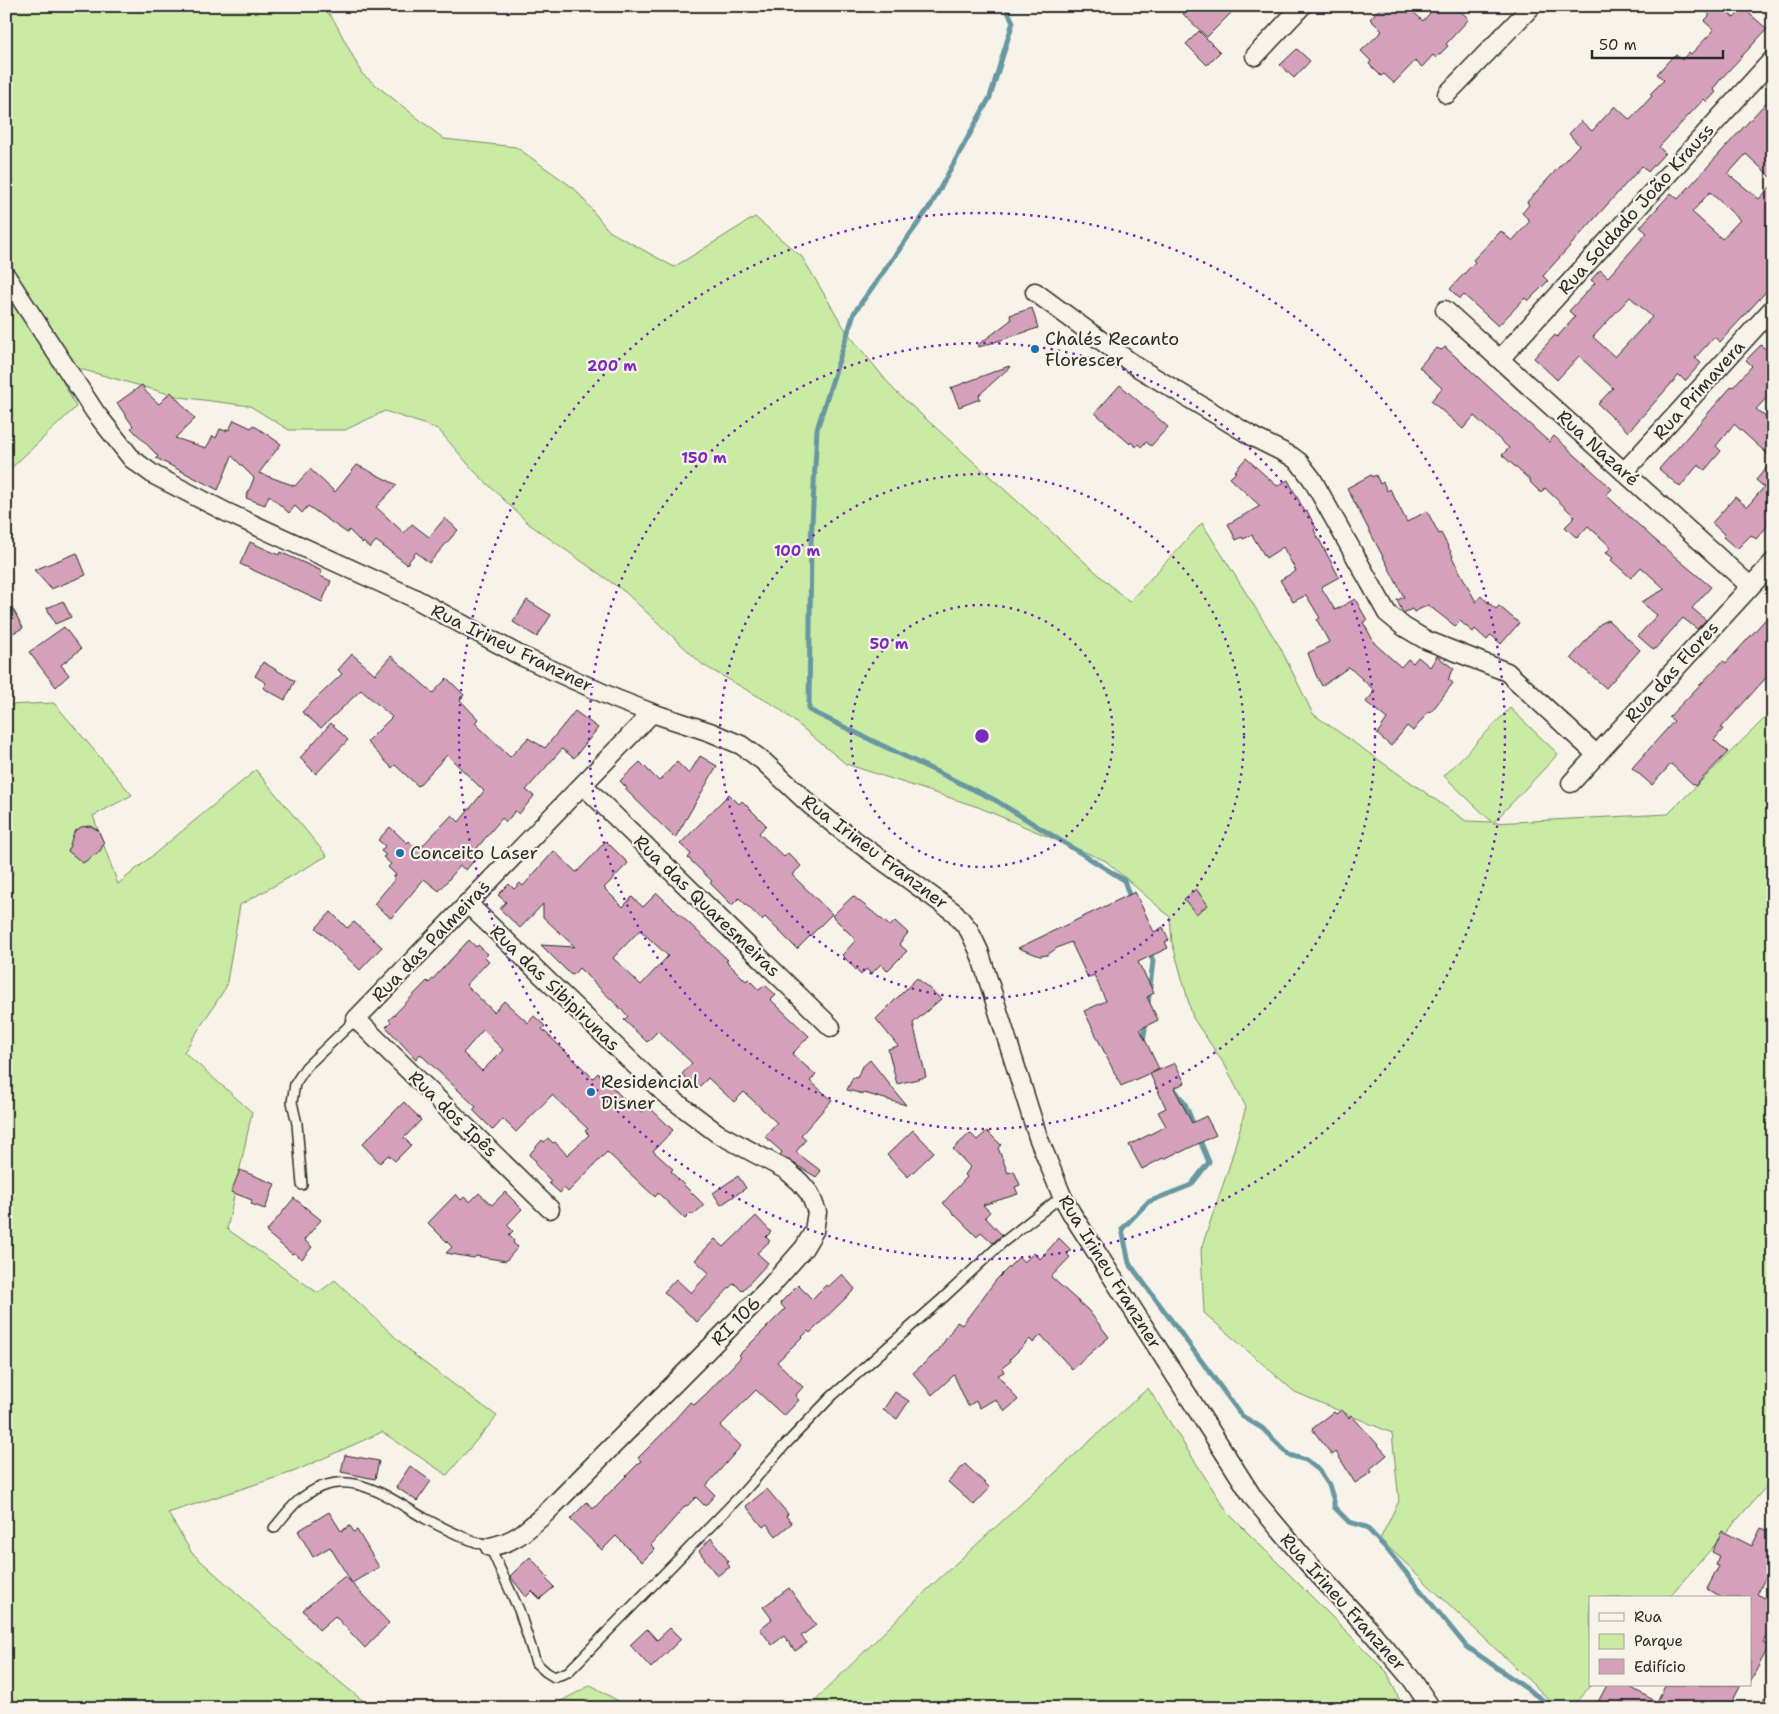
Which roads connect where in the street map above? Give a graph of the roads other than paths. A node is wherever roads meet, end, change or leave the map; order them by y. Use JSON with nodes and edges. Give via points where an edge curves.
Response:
{"nodes":[{"id":1,"x":1302,"y":6,"type":"edge"},
{"id":2,"x":1532,"y":6,"type":"edge"},
{"id":3,"x":1255,"y":56,"type":"dead end"},
{"id":4,"x":1773,"y":59,"type":"edge"},
{"id":5,"x":1447,"y":94,"type":"dead end"},
{"id":6,"x":6,"y":276,"type":"edge"},
{"id":7,"x":1035,"y":292,"type":"dead end"},
{"id":8,"x":1773,"y":308,"type":"edge"},
{"id":9,"x":1446,"y":310,"type":"dead end"},
{"id":10,"x":1500,"y":359,"type":"junction"},
{"id":11,"x":1624,"y":472,"type":"junction"},
{"id":12,"x":1773,"y":562,"type":"edge"},
{"id":13,"x":1750,"y":586,"type":"junction"},
{"id":14,"x":652,"y":713,"type":"junction"},
{"id":15,"x":1597,"y":755,"type":"junction"},
{"id":16,"x":1571,"y":783,"type":"dead end"},
{"id":17,"x":584,"y":785,"type":"junction"},
{"id":18,"x":467,"y":903,"type":"junction"},
{"id":19,"x":356,"y":1019,"type":"junction"},
{"id":20,"x":830,"y":1027,"type":"dead end"},
{"id":21,"x":664,"y":1093,"type":"joint"},
{"id":22,"x":302,"y":1185,"type":"dead end"},
{"id":23,"x":1062,"y":1196,"type":"junction"},
{"id":24,"x":550,"y":1209,"type":"dead end"},
{"id":25,"x":274,"y":1528,"type":"dead end"},
{"id":26,"x":490,"y":1547,"type":"junction"},
{"id":27,"x":1773,"y":1703,"type":"edge"},
{"id":28,"x":1431,"y":1708,"type":"edge"},
{"id":29,"x":1770,"y":1708,"type":"edge"}],
"edges":[{"from":1,"to":3,"type":"street"},
{"from":2,"to":5,"type":"street"},
{"from":4,"to":10,"type":"street","name":"Rua Soldado João Krauss"},
{"from":6,"to":14,"type":"street","name":"Rua Irineu Franzner","via":[[95,412],[132,459],[154,476],[404,593],[521,656]]},
{"from":7,"to":15,"type":"street","via":[[1137,366],[1299,462],[1312,479],[1387,613],[1426,640],[1507,672]]},
{"from":8,"to":11,"type":"street","name":"Rua Primavera"},
{"from":9,"to":10,"type":"street","name":"Rua Nazaré"},
{"from":10,"to":11,"type":"street","name":"Rua Nazaré"},
{"from":11,"to":13,"type":"street","name":"Rua Nazaré"},
{"from":12,"to":13,"type":"street","name":"Rua das Flores"},
{"from":13,"to":15,"type":"street","name":"Rua das Flores"},
{"from":14,"to":17,"type":"street","name":"Rua das Palmeiras"},
{"from":14,"to":23,"type":"street","name":"Rua Irineu Franzner","via":[[741,745],[846,834],[955,913],[969,930],[978,952],[1038,1136]]},
{"from":15,"to":16,"type":"street","name":"Rua das Flores"},
{"from":17,"to":18,"type":"street","name":"Rua das Palmeiras"},
{"from":17,"to":20,"type":"street","name":"Rua das Quaresmeiras"},
{"from":18,"to":19,"type":"street","name":"Rua das Palmeiras"},
{"from":18,"to":21,"type":"street","name":"Rua das Sibipirunas"},
{"from":19,"to":22,"type":"lane","via":[[306,1067],[295,1084],[292,1102]]},
{"from":19,"to":24,"type":"street","name":"Rua dos Ipês"},
{"from":21,"to":26,"type":"street","name":"RI 106","via":[[717,1133],[786,1170],[800,1182],[810,1194],[817,1212],[814,1231],[804,1248],[769,1288],[547,1512],[521,1535]]},
{"from":23,"to":26,"type":"lane","via":[[1002,1243],[831,1397],[741,1495],[568,1672],[554,1677],[536,1662],[519,1610]]},
{"from":23,"to":28,"type":"street","name":"Rua Irineu Franzner","via":[[1254,1499],[1413,1681]]},
{"from":25,"to":26,"type":"lane","via":[[302,1497],[323,1486],[349,1482],[379,1491],[458,1536]]},
{"from":27,"to":29,"type":"street"}]}
